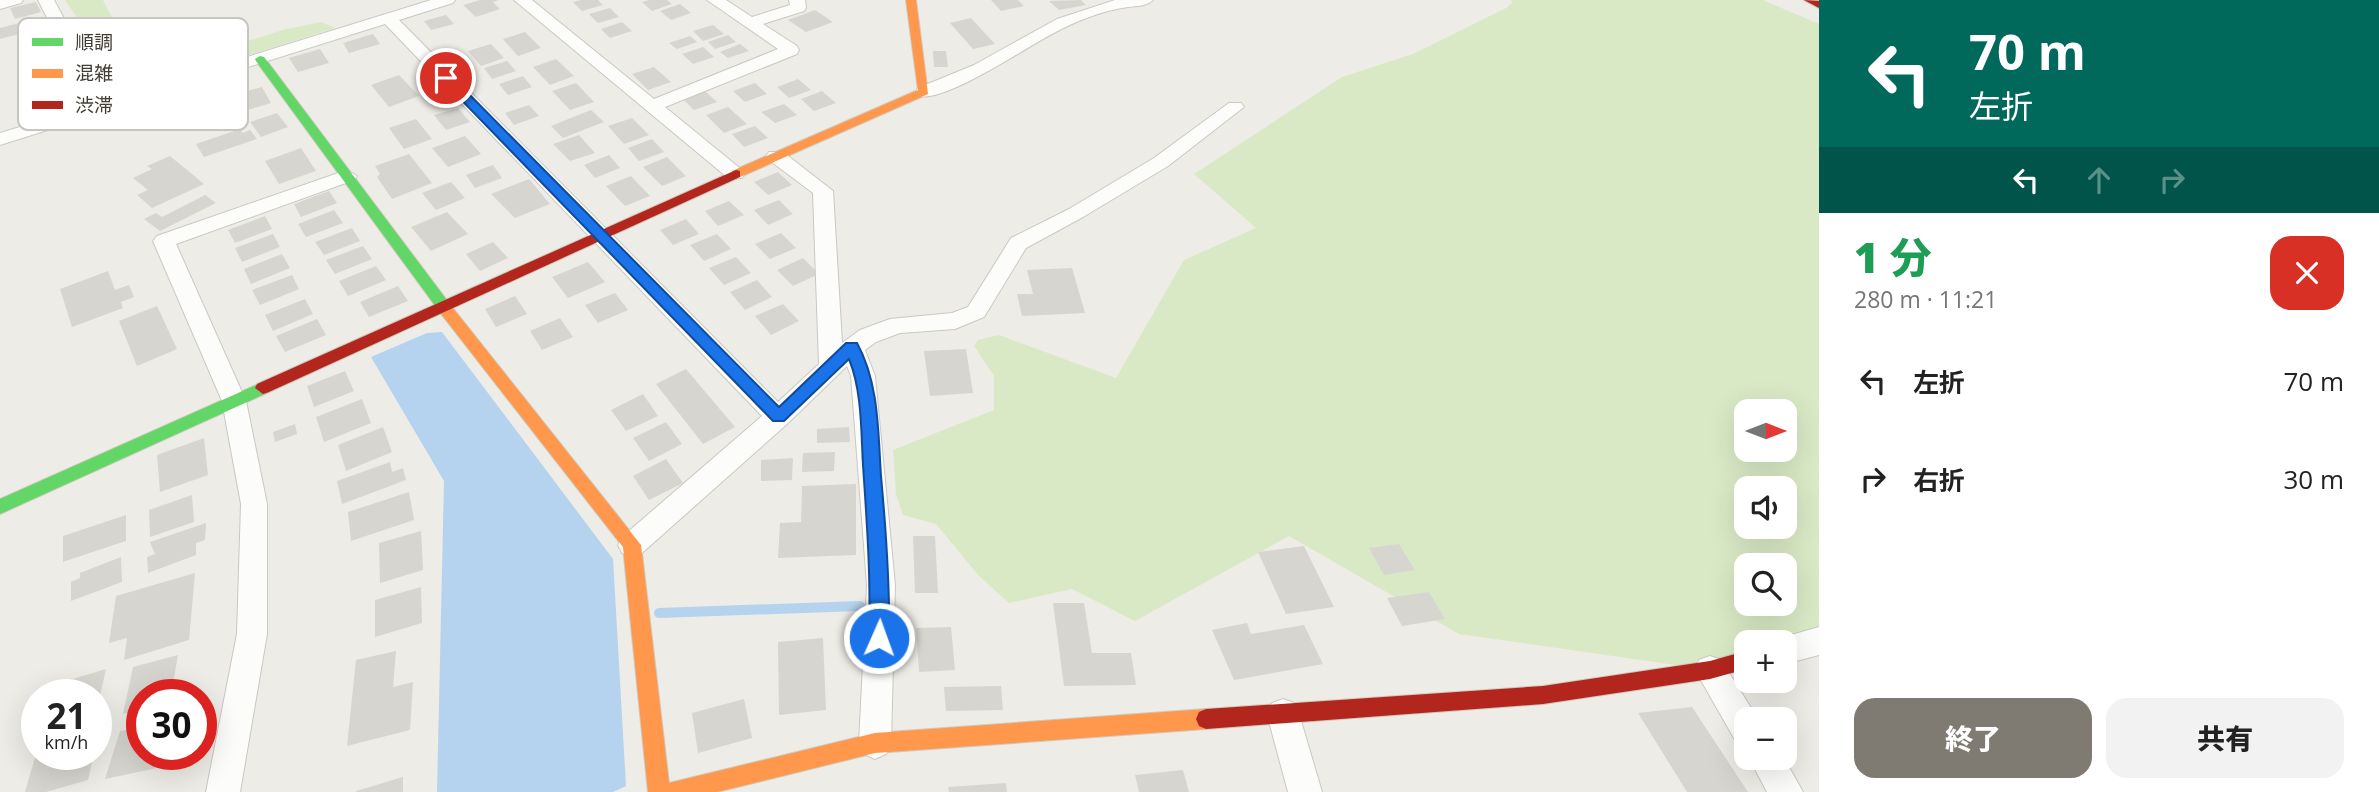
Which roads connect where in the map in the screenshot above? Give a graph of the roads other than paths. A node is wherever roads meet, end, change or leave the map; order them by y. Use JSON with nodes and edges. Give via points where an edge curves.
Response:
{"nodes":[{"id":1,"x":15,"y":0,"type":"edge"},
{"id":2,"x":46,"y":0,"type":"edge"},
{"id":3,"x":447,"y":0,"type":"edge"},
{"id":4,"x":522,"y":0,"type":"edge"},
{"id":5,"x":715,"y":0,"type":"edge"},
{"id":6,"x":797,"y":0,"type":"edge"},
{"id":7,"x":911,"y":0,"type":"edge"},
{"id":8,"x":1145,"y":0,"type":"edge"},
{"id":9,"x":1809,"y":0,"type":"edge"},
{"id":10,"x":0,"y":4,"type":"edge"},
{"id":11,"x":1101,"y":4,"type":"edge"},
{"id":12,"x":1819,"y":5,"type":"edge"},
{"id":13,"x":56,"y":18,"type":"edge"},
{"id":14,"x":388,"y":18,"type":"junction"},
{"id":15,"x":751,"y":23,"type":"junction"},
{"id":16,"x":260,"y":59,"type":"junction"},
{"id":17,"x":248,"y":63,"type":"edge"},
{"id":18,"x":924,"y":92,"type":"junction"},
{"id":19,"x":652,"y":106,"type":"junction"},
{"id":20,"x":1235,"y":107,"type":"dead end"},
{"id":21,"x":30,"y":130,"type":"edge"},
{"id":22,"x":0,"y":139,"type":"edge"},
{"id":23,"x":776,"y":156,"type":"junction"},
{"id":24,"x":735,"y":174,"type":"junction"},
{"id":25,"x":347,"y":176,"type":"junction"},
{"id":26,"x":602,"y":235,"type":"junction"},
{"id":27,"x":443,"y":306,"type":"junction"},
{"id":28,"x":841,"y":356,"type":"junction"},
{"id":29,"x":234,"y":401,"type":"junction"},
{"id":30,"x":778,"y":417,"type":"junction"},
{"id":31,"x":0,"y":507,"type":"edge"},
{"id":32,"x":632,"y":545,"type":"junction"},
{"id":33,"x":1819,"y":640,"type":"edge"},
{"id":34,"x":1797,"y":646,"type":"edge"},
{"id":35,"x":1734,"y":663,"type":"edge"},
{"id":36,"x":1710,"y":670,"type":"junction"},
{"id":37,"x":1734,"y":709,"type":"edge"},
{"id":38,"x":1283,"y":714,"type":"junction"},
{"id":39,"x":875,"y":743,"type":"junction"},
{"id":40,"x":1772,"y":770,"type":"edge"},
{"id":41,"x":223,"y":792,"type":"edge"},
{"id":42,"x":659,"y":792,"type":"edge"},
{"id":43,"x":673,"y":792,"type":"edge"},
{"id":44,"x":1305,"y":792,"type":"edge"},
{"id":45,"x":1786,"y":792,"type":"edge"}],
"edges":[{"from":1,"to":10,"type":"street"},
{"from":2,"to":13,"type":"street"},
{"from":3,"to":14,"type":"street"},
{"from":4,"to":19,"type":"street"},
{"from":5,"to":15,"type":"street"},
{"from":6,"to":15,"type":"street","via":[[798,8]]},
{"from":7,"to":18,"type":"street"},
{"from":8,"to":11,"type":"street"},
{"from":9,"to":12,"type":"street"},
{"from":11,"to":18,"type":"street"},
{"from":14,"to":16,"type":"street"},
{"from":14,"to":26,"type":"street"},
{"from":15,"to":19,"type":"street","via":[[791,50]]},
{"from":16,"to":17,"type":"street"},
{"from":16,"to":25,"type":"street"},
{"from":18,"to":23,"type":"street"},
{"from":19,"to":24,"type":"street"},
{"from":20,"to":28,"type":"street","via":[[1161,162],[1018,243],[976,312],[955,321],[898,325],[867,336]]},
{"from":21,"to":22,"type":"street"},
{"from":23,"to":24,"type":"street"},
{"from":23,"to":28,"type":"street","via":[[823,191]]},
{"from":24,"to":26,"type":"street"},
{"from":25,"to":27,"type":"street"},
{"from":25,"to":29,"type":"street","via":[[164,241]]},
{"from":26,"to":27,"type":"street"},
{"from":26,"to":30,"type":"street"},
{"from":27,"to":29,"type":"street"},
{"from":27,"to":32,"type":"street"},
{"from":28,"to":30,"type":"street"},
{"from":28,"to":39,"type":"street","via":[[863,376],[881,585]]},
{"from":29,"to":31,"type":"street"},
{"from":29,"to":41,"type":"street","via":[[254,504],[251,634]]},
{"from":30,"to":32,"type":"street"},
{"from":32,"to":42,"type":"street"},
{"from":33,"to":34,"type":"street"},
{"from":35,"to":36,"type":"street"},
{"from":36,"to":37,"type":"street"},
{"from":36,"to":38,"type":"street","via":[[1543,695]]},
{"from":38,"to":39,"type":"street"},
{"from":38,"to":44,"type":"street"},
{"from":39,"to":43,"type":"street"},
{"from":40,"to":45,"type":"street"}]}
